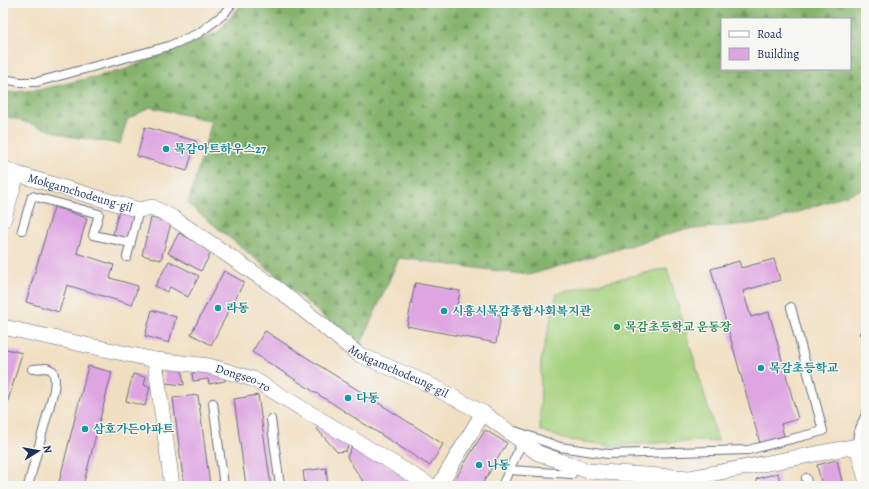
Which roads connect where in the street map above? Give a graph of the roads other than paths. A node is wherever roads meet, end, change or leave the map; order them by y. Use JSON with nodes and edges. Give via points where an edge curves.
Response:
{"nodes":[{"id":1,"x":232,"y":3,"type":"edge"},
{"id":2,"x":3,"y":79,"type":"edge"},
{"id":3,"x":10,"y":171,"type":"edge"},
{"id":4,"x":139,"y":210,"type":"junction"},
{"id":5,"x":3,"y":221,"type":"edge"},
{"id":6,"x":22,"y":230,"type":"dead end"},
{"id":7,"x":131,"y":243,"type":"junction"},
{"id":8,"x":127,"y":257,"type":"dead end"},
{"id":9,"x":790,"y":307,"type":"dead end"},
{"id":10,"x":3,"y":327,"type":"edge"},
{"id":11,"x":155,"y":360,"type":"junction"},
{"id":12,"x":32,"y":369,"type":"dead end"},
{"id":13,"x":213,"y":403,"type":"dead end"},
{"id":14,"x":483,"y":413,"type":"junction"},
{"id":15,"x":866,"y":414,"type":"edge"},
{"id":16,"x":271,"y":419,"type":"dead end"},
{"id":17,"x":502,"y":427,"type":"junction"},
{"id":18,"x":522,"y":442,"type":"junction"},
{"id":19,"x":857,"y":446,"type":"junction"},
{"id":20,"x":509,"y":470,"type":"junction"},
{"id":21,"x":572,"y":474,"type":"dead end"},
{"id":22,"x":866,"y":479,"type":"edge"},
{"id":23,"x":689,"y":482,"type":"edge"},
{"id":24,"x":28,"y":486,"type":"edge"},
{"id":25,"x":172,"y":486,"type":"edge"},
{"id":26,"x":224,"y":486,"type":"edge"},
{"id":27,"x":280,"y":486,"type":"edge"},
{"id":28,"x":431,"y":486,"type":"edge"},
{"id":29,"x":439,"y":486,"type":"edge"},
{"id":30,"x":502,"y":486,"type":"edge"}],
"edges":[{"from":1,"to":2,"type":"lane","via":[[224,14],[199,33],[169,46],[37,82]]},
{"from":3,"to":4,"type":"street","name":"Mokgamchodeung-gil"},
{"from":3,"to":5,"type":"street","name":"Mokgamchodeung-gil"},
{"from":4,"to":7,"type":"lane"},
{"from":4,"to":14,"type":"street","name":"Mokgamchodeung-gil","via":[[152,207],[173,218],[278,290],[358,354],[424,382]]},
{"from":6,"to":7,"type":"lane","via":[[32,196],[99,214],[93,235]]},
{"from":7,"to":8,"type":"lane"},
{"from":9,"to":17,"type":"lane","via":[[823,431],[748,450],[608,454],[560,447]]},
{"from":10,"to":11,"type":"street"},
{"from":11,"to":25,"type":"street"},
{"from":11,"to":28,"type":"street","name":"Dongseo-ro","via":[[209,366],[254,379]]},
{"from":12,"to":24,"type":"lane","via":[[47,368],[52,371],[55,380]]},
{"from":13,"to":26,"type":"lane"},
{"from":14,"to":17,"type":"street","name":"Mokgamchodeung-gil"},
{"from":14,"to":29,"type":"street"},
{"from":15,"to":19,"type":"lane","via":[[858,432]]},
{"from":16,"to":27,"type":"lane"},
{"from":17,"to":18,"type":"street","name":"Mokgamchodeung-gil"},
{"from":18,"to":20,"type":"lane"},
{"from":18,"to":23,"type":"street","name":"Mokgamchodeung-gil","via":[[538,453],[588,471]]},
{"from":19,"to":22,"type":"street"},
{"from":19,"to":23,"type":"street","name":"Mokgamchodeung-gil"},
{"from":20,"to":21,"type":"lane"},
{"from":20,"to":30,"type":"lane"}]}
